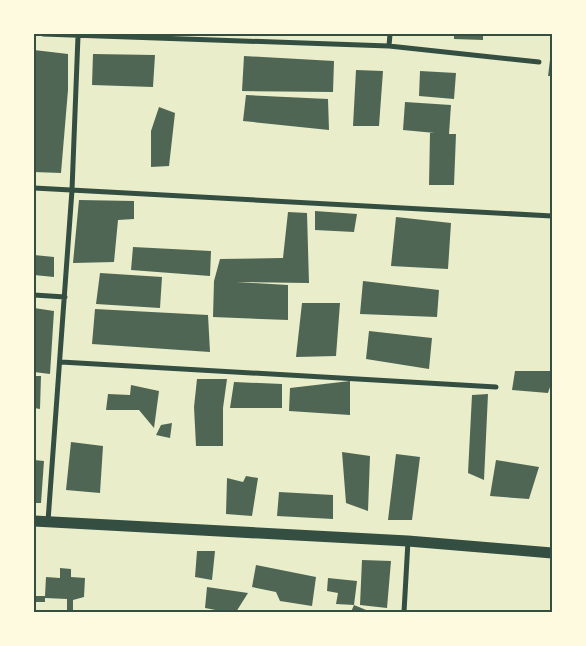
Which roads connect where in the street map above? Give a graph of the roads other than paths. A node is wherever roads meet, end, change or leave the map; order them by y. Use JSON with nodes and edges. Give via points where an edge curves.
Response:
{"nodes":[{"id":1,"x":43,"y":34,"type":"edge"},
{"id":2,"x":390,"y":34,"type":"edge"},
{"id":3,"x":78,"y":36,"type":"junction"},
{"id":4,"x":389,"y":46,"type":"junction"},
{"id":5,"x":539,"y":62,"type":"dead end"},
{"id":6,"x":34,"y":188,"type":"edge"},
{"id":7,"x":72,"y":190,"type":"junction"},
{"id":8,"x":552,"y":216,"type":"edge"},
{"id":9,"x":34,"y":295,"type":"edge"},
{"id":10,"x":65,"y":297,"type":"junction"},
{"id":11,"x":61,"y":362,"type":"junction"},
{"id":12,"x":496,"y":387,"type":"dead end"},
{"id":13,"x":34,"y":521,"type":"edge"},
{"id":14,"x":48,"y":522,"type":"junction"},
{"id":15,"x":408,"y":541,"type":"junction"},
{"id":16,"x":552,"y":552,"type":"edge"},
{"id":17,"x":404,"y":612,"type":"edge"}],
"edges":[{"from":1,"to":3,"type":"street"},
{"from":2,"to":4,"type":"street"},
{"from":3,"to":4,"type":"street"},
{"from":3,"to":7,"type":"street"},
{"from":4,"to":5,"type":"street"},
{"from":6,"to":7,"type":"street"},
{"from":7,"to":8,"type":"street"},
{"from":7,"to":10,"type":"street"},
{"from":9,"to":10,"type":"street"},
{"from":10,"to":11,"type":"street"},
{"from":11,"to":12,"type":"street"},
{"from":11,"to":14,"type":"street"},
{"from":13,"to":14,"type":"main road"},
{"from":14,"to":15,"type":"main road"},
{"from":15,"to":16,"type":"main road"},
{"from":15,"to":17,"type":"street"}]}
